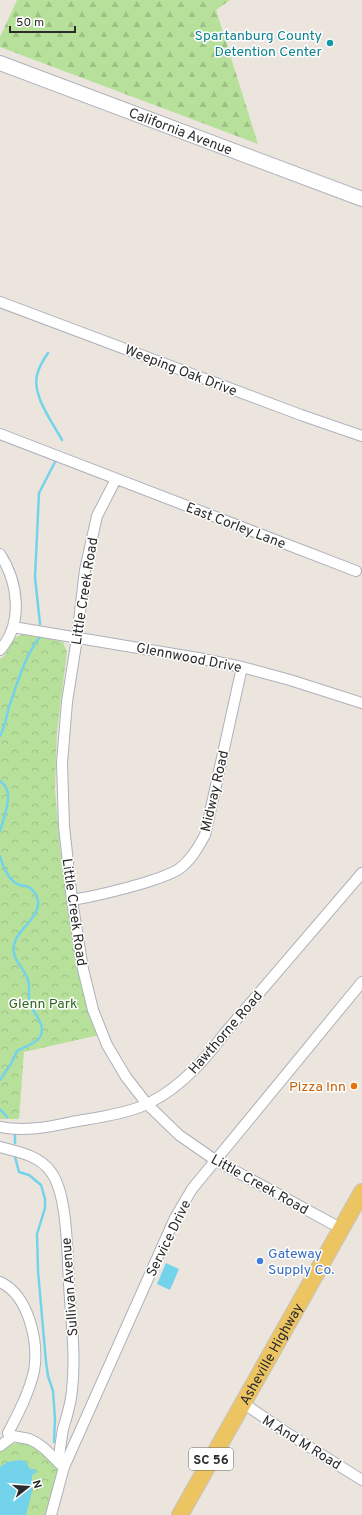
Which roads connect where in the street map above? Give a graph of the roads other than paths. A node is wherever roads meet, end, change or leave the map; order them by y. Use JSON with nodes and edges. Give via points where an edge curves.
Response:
{"nodes":[{"id":1,"x":0,"y":63,"type":"edge"},
{"id":2,"x":362,"y":199,"type":"edge"},
{"id":3,"x":0,"y":302,"type":"edge"},
{"id":4,"x":0,"y":434,"type":"edge"},
{"id":5,"x":362,"y":436,"type":"edge"},
{"id":6,"x":116,"y":478,"type":"junction"},
{"id":7,"x":0,"y":554,"type":"edge"},
{"id":8,"x":356,"y":571,"type":"dead end"},
{"id":9,"x":13,"y":627,"type":"junction"},
{"id":10,"x":77,"y":638,"type":"junction"},
{"id":11,"x":0,"y":650,"type":"edge"},
{"id":12,"x":242,"y":667,"type":"junction"},
{"id":13,"x":362,"y":703,"type":"edge"},
{"id":14,"x":362,"y":873,"type":"edge"},
{"id":15,"x":72,"y":900,"type":"junction"},
{"id":16,"x":362,"y":982,"type":"edge"},
{"id":17,"x":147,"y":1104,"type":"junction"},
{"id":18,"x":0,"y":1127,"type":"edge"},
{"id":19,"x":0,"y":1147,"type":"edge"},
{"id":20,"x":215,"y":1160,"type":"junction"},
{"id":21,"x":362,"y":1192,"type":"edge"},
{"id":22,"x":342,"y":1229,"type":"junction"},
{"id":23,"x":0,"y":1282,"type":"edge"},
{"id":24,"x":243,"y":1403,"type":"junction"},
{"id":25,"x":7,"y":1433,"type":"edge"},
{"id":26,"x":0,"y":1446,"type":"edge"},
{"id":27,"x":61,"y":1465,"type":"junction"},
{"id":28,"x":362,"y":1480,"type":"edge"},
{"id":29,"x":51,"y":1515,"type":"edge"},
{"id":30,"x":180,"y":1515,"type":"edge"}],
"edges":[{"from":1,"to":2,"type":"main road","name":"California Avenue"},
{"from":3,"to":5,"type":"street","name":"Weeping Oak Drive"},
{"from":4,"to":6,"type":"street","name":"East Corley Lane"},
{"from":6,"to":8,"type":"street","name":"East Corley Lane"},
{"from":6,"to":10,"type":"street","name":"Little Creek Road","via":[[97,516],[85,570]]},
{"from":7,"to":9,"type":"street","via":[[9,569],[15,588]]},
{"from":9,"to":10,"type":"street","name":"Glennwood Drive"},
{"from":9,"to":11,"type":"street"},
{"from":10,"to":12,"type":"street","name":"Glennwood Drive"},
{"from":10,"to":15,"type":"street","name":"Little Creek Road","via":[[67,702],[62,764],[64,826]]},
{"from":12,"to":13,"type":"street","name":"Glennwood Drive"},
{"from":12,"to":15,"type":"street","name":"Midway Road","via":[[205,835],[190,859],[167,876],[122,890]]},
{"from":14,"to":17,"type":"street","name":"Hawthorne Road","via":[[204,1059],[168,1091]]},
{"from":15,"to":17,"type":"street","name":"Little Creek Road","via":[[83,969],[100,1027],[116,1061]]},
{"from":16,"to":20,"type":"street","name":"Service Drive"},
{"from":17,"to":18,"type":"street","name":"Hawthorne Road","via":[[39,1128]]},
{"from":17,"to":20,"type":"street","name":"Little Creek Road","via":[[179,1135]]},
{"from":19,"to":27,"type":"street","name":"Sullivan Avenue","via":[[25,1154],[42,1163],[55,1178],[61,1197],[72,1323],[73,1377],[70,1406],[63,1431]]},
{"from":20,"to":22,"type":"street","name":"Little Creek Road"},
{"from":20,"to":27,"type":"street","name":"Service Drive","via":[[192,1189],[174,1218]]},
{"from":21,"to":22,"type":"main road","name":"Asheville Highway","number":"SC 56"},
{"from":22,"to":24,"type":"main road","name":"Asheville Highway","number":"SC 56"},
{"from":23,"to":25,"type":"street","via":[[12,1290],[24,1306],[35,1350],[30,1383]]},
{"from":24,"to":28,"type":"street","name":"M And M Road"},
{"from":24,"to":30,"type":"main road","name":"Asheville Highway","number":"SC 56"},
{"from":25,"to":26,"type":"street"},
{"from":25,"to":27,"type":"street","via":[[37,1443]]},
{"from":27,"to":29,"type":"street"}]}
